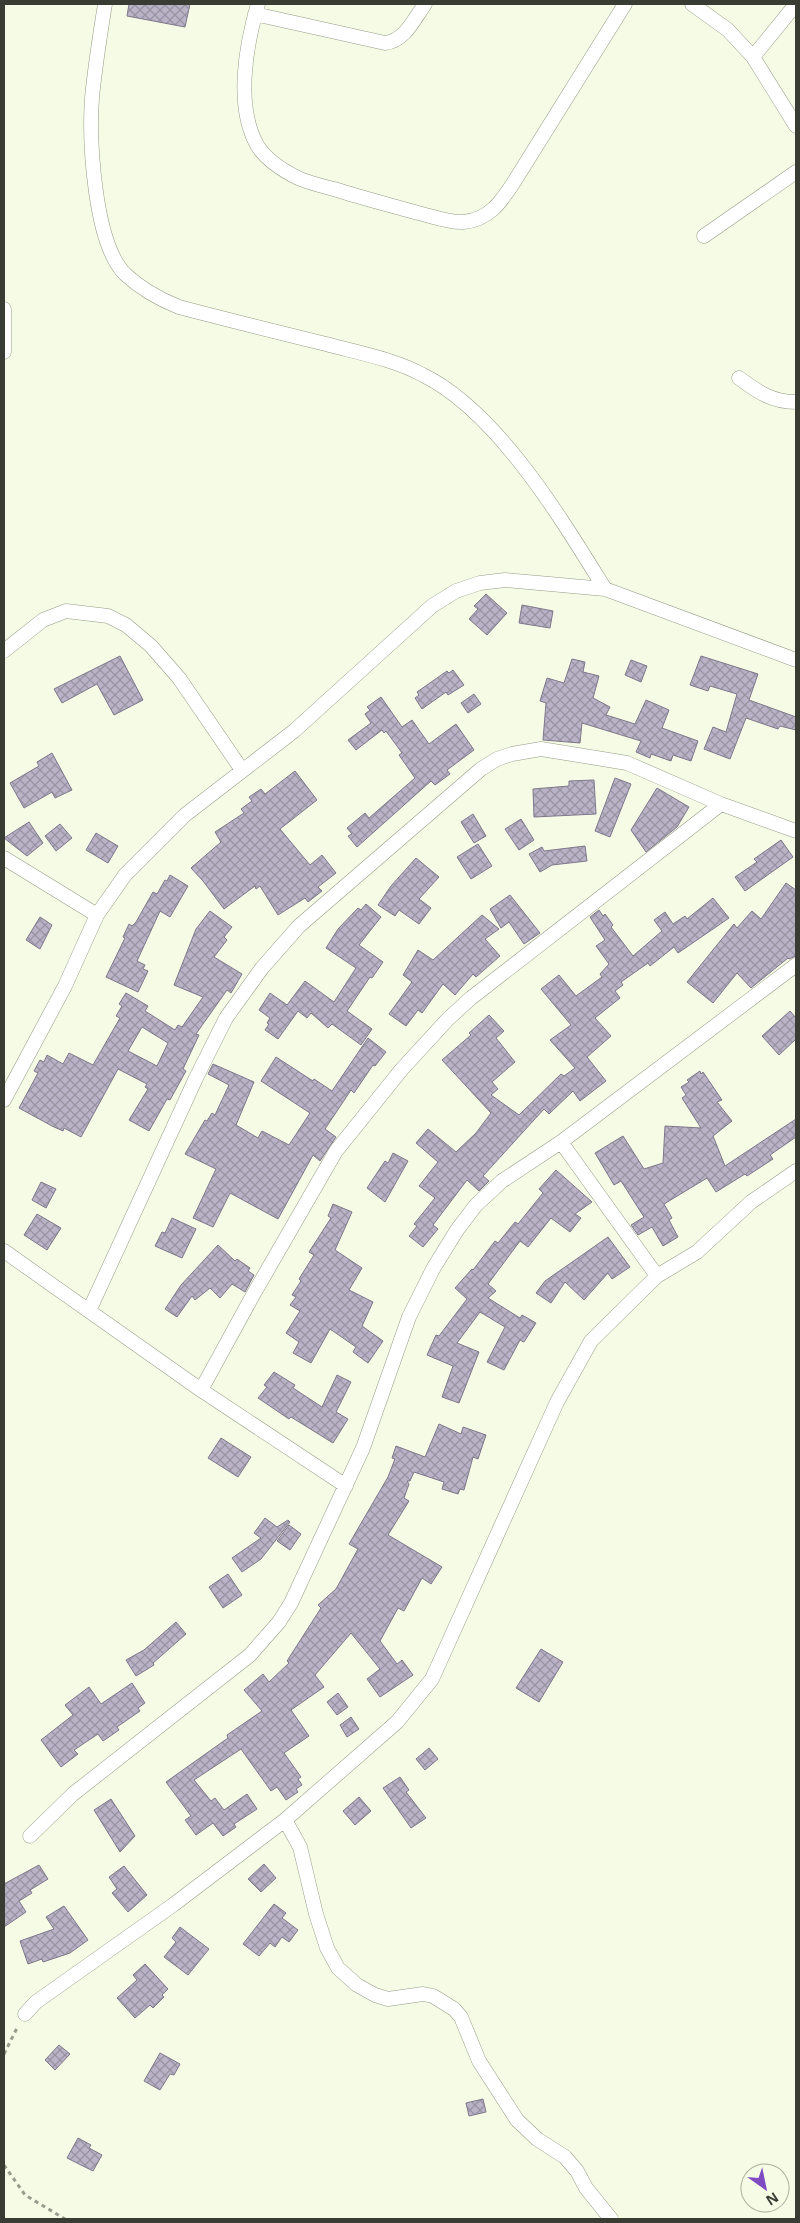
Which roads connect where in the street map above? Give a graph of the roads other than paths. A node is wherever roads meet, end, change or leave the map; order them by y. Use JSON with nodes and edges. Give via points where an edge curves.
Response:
{"nodes":[{"id":1,"x":105,"y":4,"type":"edge"},
{"id":2,"x":425,"y":4,"type":"edge"},
{"id":3,"x":625,"y":4,"type":"edge"},
{"id":4,"x":692,"y":4,"type":"edge"},
{"id":5,"x":796,"y":4,"type":"edge"},
{"id":6,"x":257,"y":9,"type":"edge"},
{"id":7,"x":753,"y":57,"type":"junction"},
{"id":8,"x":796,"y":126,"type":"edge"},
{"id":9,"x":796,"y":172,"type":"edge"},
{"id":10,"x":704,"y":236,"type":"dead end"},
{"id":11,"x":4,"y":309,"type":"edge"},
{"id":12,"x":4,"y":352,"type":"edge"},
{"id":13,"x":740,"y":378,"type":"dead end"},
{"id":14,"x":796,"y":402,"type":"edge"},
{"id":15,"x":606,"y":589,"type":"junction"},
{"id":16,"x":4,"y":650,"type":"edge"},
{"id":17,"x":796,"y":660,"type":"edge"},
{"id":18,"x":242,"y":770,"type":"junction"},
{"id":19,"x":721,"y":804,"type":"junction"},
{"id":20,"x":796,"y":831,"type":"edge"},
{"id":21,"x":4,"y":858,"type":"edge"},
{"id":22,"x":97,"y":915,"type":"junction"},
{"id":23,"x":796,"y":965,"type":"edge"},
{"id":24,"x":4,"y":1100,"type":"edge"},
{"id":25,"x":561,"y":1142,"type":"junction"},
{"id":26,"x":796,"y":1171,"type":"edge"},
{"id":27,"x":4,"y":1250,"type":"edge"},
{"id":28,"x":658,"y":1276,"type":"junction"},
{"id":29,"x":89,"y":1311,"type":"junction"},
{"id":30,"x":201,"y":1390,"type":"junction"},
{"id":31,"x":346,"y":1486,"type":"junction"},
{"id":32,"x":285,"y":1820,"type":"junction"},
{"id":33,"x":30,"y":1836,"type":"dead end"},
{"id":34,"x":24,"y":2014,"type":"road end"},
{"id":35,"x":611,"y":2219,"type":"edge"}],
"edges":[{"from":1,"to":15,"type":"street","via":[[92,98],[92,138],[102,226],[112,254],[124,273],[152,295],[179,307],[390,361],[424,375],[460,400],[496,434],[538,487]]},
{"from":2,"to":6,"type":"street","via":[[404,34],[385,43]]},
{"from":3,"to":6,"type":"street","via":[[496,209],[480,218],[462,222],[300,179],[273,164],[258,146],[249,124],[244,86],[247,51]]},
{"from":4,"to":7,"type":"street","via":[[728,30]]},
{"from":5,"to":7,"type":"street"},
{"from":7,"to":8,"type":"street"},
{"from":9,"to":10,"type":"street"},
{"from":11,"to":12,"type":"street"},
{"from":13,"to":14,"type":"street","via":[[763,396]]},
{"from":15,"to":17,"type":"street"},
{"from":15,"to":18,"type":"street","via":[[505,580],[480,583],[456,591],[432,606],[294,731]]},
{"from":16,"to":18,"type":"street","via":[[43,620],[66,611],[108,616],[126,625],[151,646],[179,678]]},
{"from":18,"to":22,"type":"street","via":[[154,844],[125,875]]},
{"from":19,"to":20,"type":"street"},
{"from":19,"to":29,"type":"street","via":[[627,763],[541,749],[512,754],[481,769],[299,926],[262,968],[226,1018]]},
{"from":19,"to":30,"type":"street","via":[[471,998],[402,1069],[336,1151]]},
{"from":21,"to":22,"type":"street"},
{"from":22,"to":24,"type":"street","via":[[65,986]]},
{"from":23,"to":25,"type":"street"},
{"from":25,"to":28,"type":"street"},
{"from":25,"to":31,"type":"street","via":[[502,1181],[476,1205],[457,1230],[409,1318],[363,1448]]},
{"from":26,"to":28,"type":"street","via":[[752,1202],[697,1252]]},
{"from":27,"to":29,"type":"street"},
{"from":28,"to":32,"type":"street","via":[[591,1341],[582,1356],[557,1402],[432,1679],[397,1722]]},
{"from":29,"to":30,"type":"street"},
{"from":30,"to":31,"type":"street"},
{"from":31,"to":33,"type":"street","via":[[291,1603],[264,1641],[74,1794]]},
{"from":32,"to":34,"type":"street"},
{"from":32,"to":35,"type":"street","via":[[300,1847],[316,1914],[327,1948],[338,1968],[357,1985],[375,1995],[388,1999],[423,1994],[454,2008],[479,2061],[517,2120],[537,2139],[565,2157]]}]}
